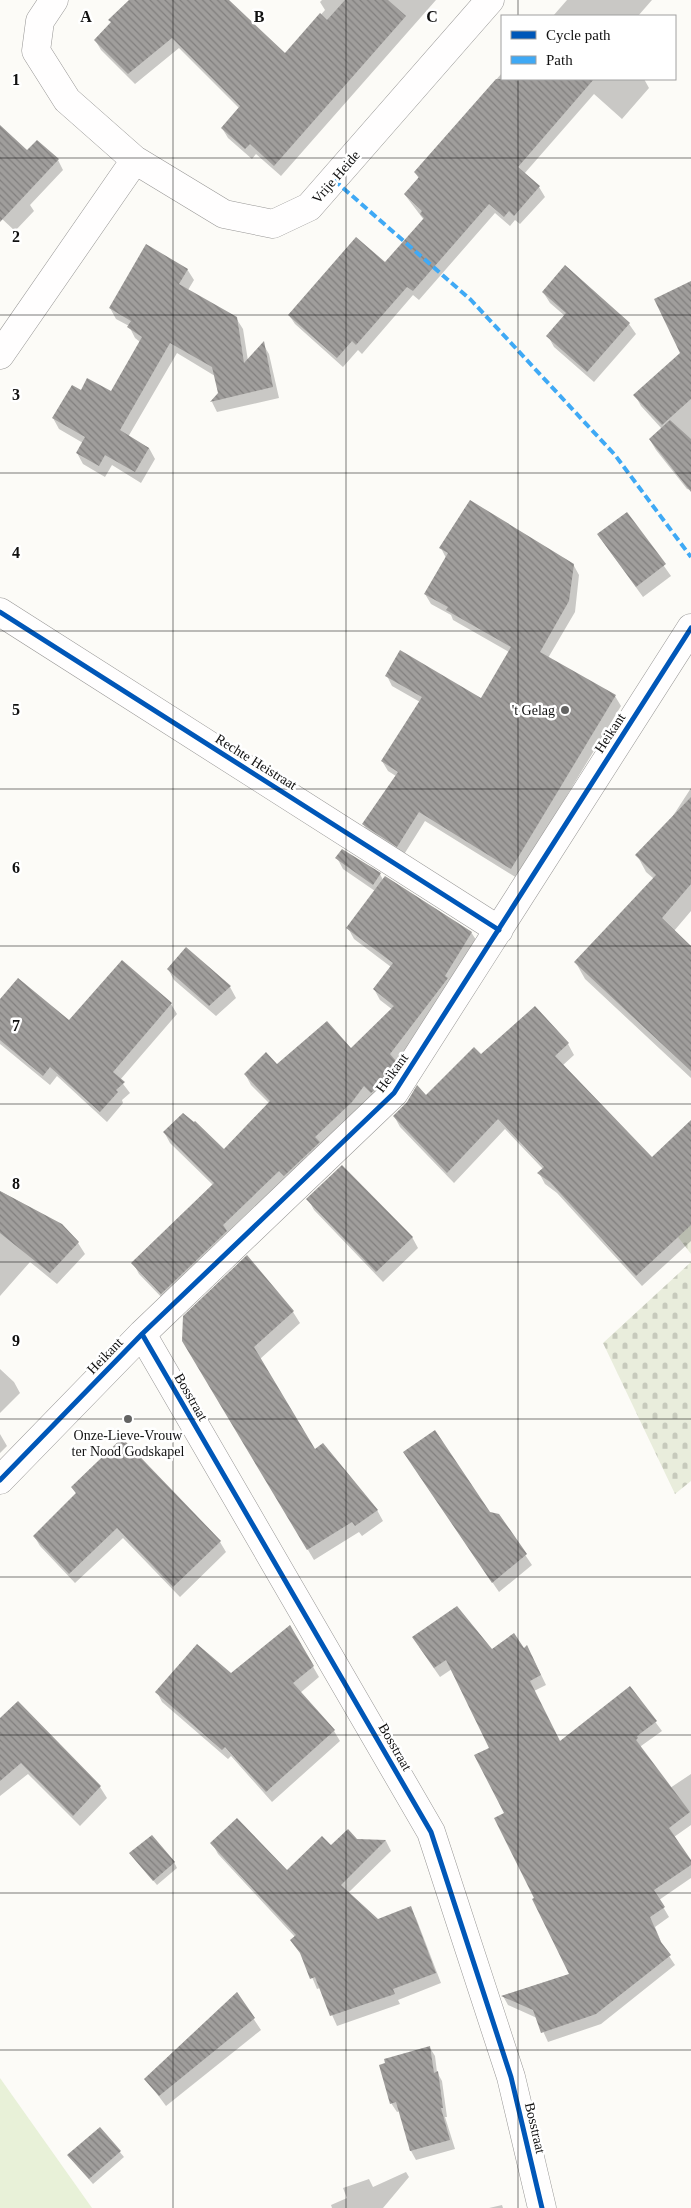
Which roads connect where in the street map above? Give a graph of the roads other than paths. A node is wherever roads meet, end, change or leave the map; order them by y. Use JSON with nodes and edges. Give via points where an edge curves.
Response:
{"nodes":[{"id":1,"x":54,"y":0,"type":"edge"},
{"id":2,"x":490,"y":0,"type":"edge"},
{"id":3,"x":134,"y":160,"type":"junction"},
{"id":4,"x":0,"y":355,"type":"edge"},
{"id":5,"x":0,"y":612,"type":"edge"},
{"id":6,"x":691,"y":628,"type":"edge"},
{"id":7,"x":499,"y":930,"type":"junction"},
{"id":8,"x":142,"y":1334,"type":"junction"},
{"id":9,"x":0,"y":1480,"type":"edge"},
{"id":10,"x":542,"y":2208,"type":"edge"}],
"edges":[{"from":1,"to":3,"type":"street","name":"Vrije Heide","via":[[40,21],[36,51],[67,100]]},
{"from":2,"to":3,"type":"street","name":"Vrije Heide","via":[[309,207],[273,224],[224,214]]},
{"from":3,"to":4,"type":"street"},
{"from":5,"to":7,"type":"street","name":"Rechte Heistraat"},
{"from":6,"to":7,"type":"street","name":"Heikant"},
{"from":7,"to":8,"type":"street","name":"Heikant","via":[[394,1093]]},
{"from":8,"to":9,"type":"street","name":"Heikant"},
{"from":8,"to":10,"type":"street","name":"Bosstraat","via":[[431,1832],[511,2077]]}]}
